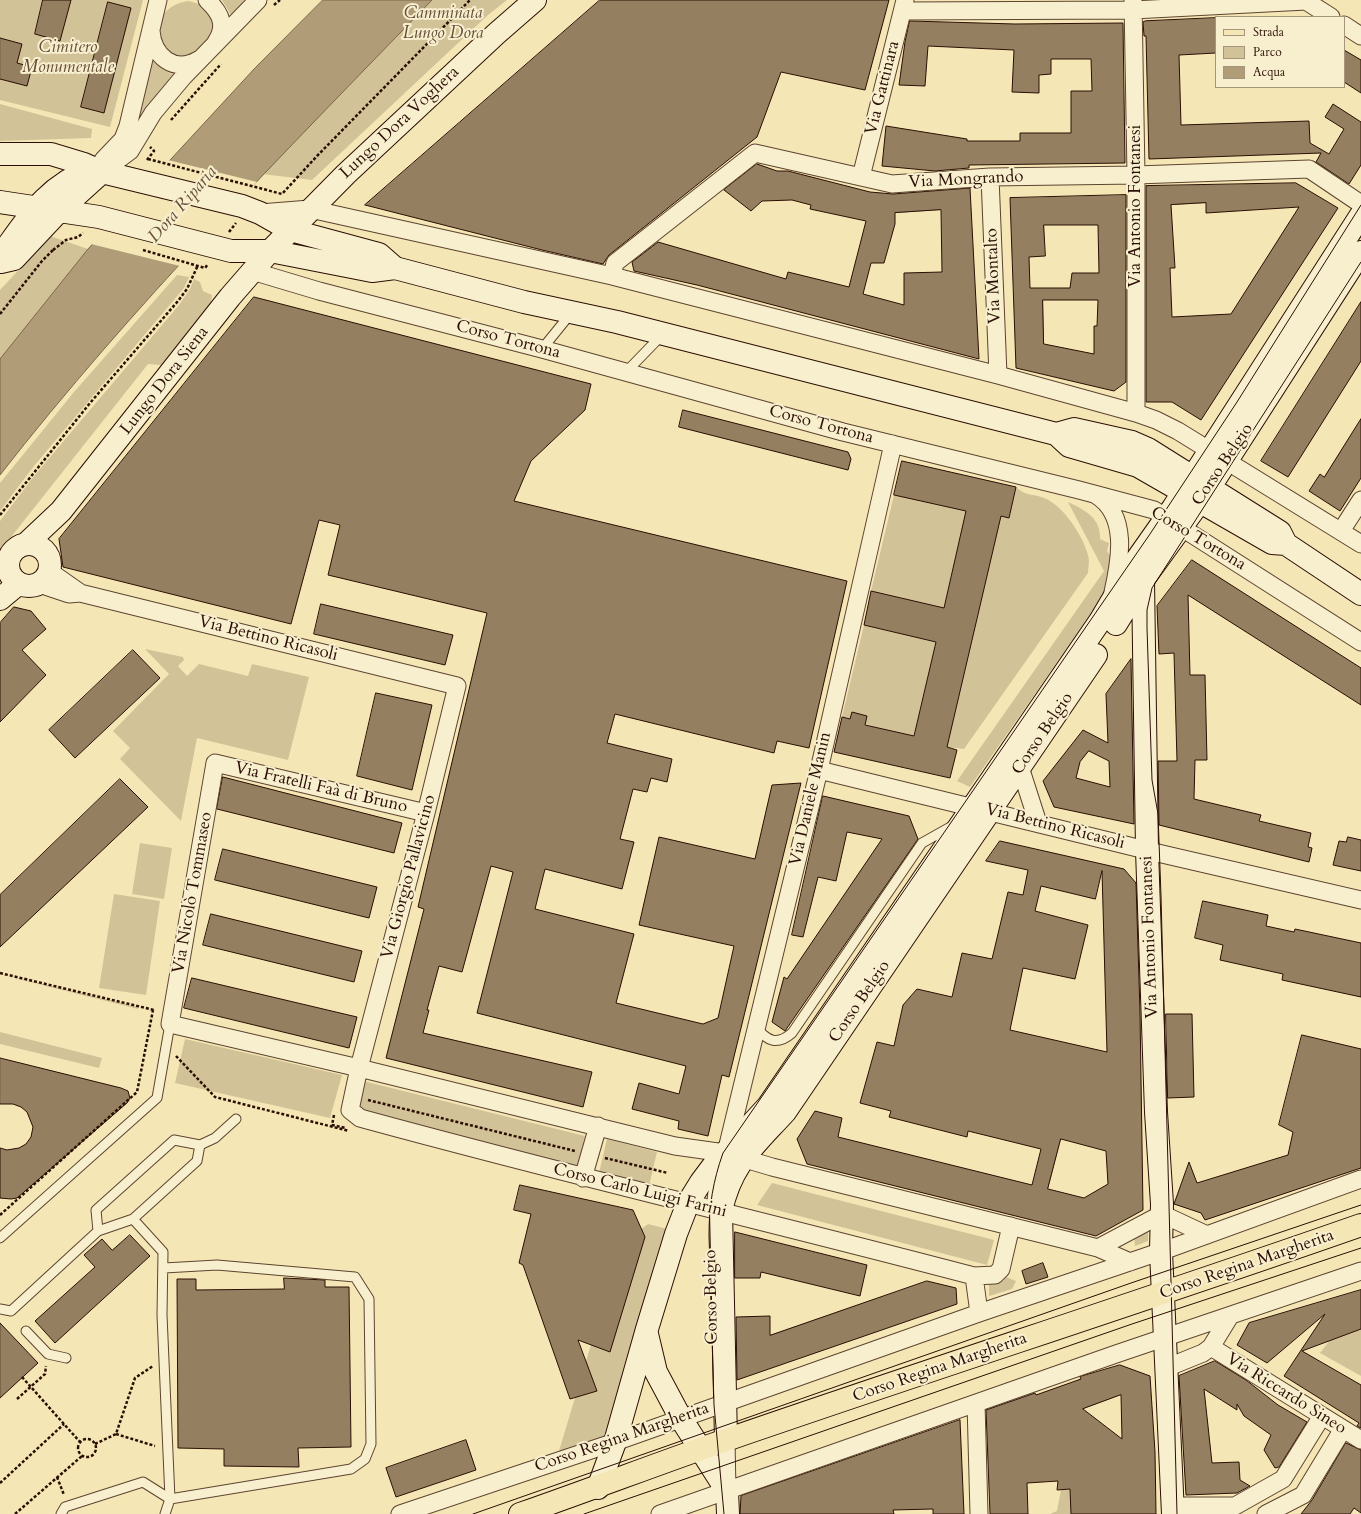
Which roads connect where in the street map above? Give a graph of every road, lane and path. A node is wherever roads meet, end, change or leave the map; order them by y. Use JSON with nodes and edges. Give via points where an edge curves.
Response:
{"nodes":[{"id":1,"x":158,"y":0,"type":"edge"},
{"id":2,"x":169,"y":0,"type":"edge"},
{"id":3,"x":207,"y":0,"type":"edge"},
{"id":4,"x":258,"y":0,"type":"edge"},
{"id":5,"x":470,"y":0,"type":"edge"},
{"id":6,"x":536,"y":0,"type":"edge"},
{"id":7,"x":904,"y":5,"type":"edge"},
{"id":8,"x":1133,"y":5,"type":"edge"},
{"id":9,"x":1329,"y":16,"type":"edge"},
{"id":10,"x":152,"y":24,"type":"junction"},
{"id":11,"x":1345,"y":26,"type":"edge"},
{"id":12,"x":1361,"y":36,"type":"edge"},
{"id":13,"x":215,"y":44,"type":"junction"},
{"id":14,"x":202,"y":58,"type":"junction"},
{"id":15,"x":0,"y":154,"type":"edge"},
{"id":16,"x":148,"y":159,"type":"dead end"},
{"id":17,"x":98,"y":170,"type":"junction"},
{"id":18,"x":1136,"y":175,"type":"junction"},
{"id":19,"x":861,"y":177,"type":"junction"},
{"id":20,"x":990,"y":177,"type":"junction"},
{"id":21,"x":262,"y":189,"type":"junction"},
{"id":22,"x":0,"y":202,"type":"edge"},
{"id":23,"x":1361,"y":204,"type":"edge"},
{"id":24,"x":37,"y":206,"type":"junction"},
{"id":25,"x":250,"y":209,"type":"junction"},
{"id":26,"x":310,"y":209,"type":"junction"},
{"id":27,"x":60,"y":210,"type":"junction"},
{"id":28,"x":1361,"y":215,"type":"edge"},
{"id":29,"x":290,"y":230,"type":"junction"},
{"id":30,"x":213,"y":246,"type":"junction"},
{"id":31,"x":270,"y":251,"type":"junction"},
{"id":32,"x":1361,"y":252,"type":"edge"},
{"id":33,"x":0,"y":263,"type":"edge"},
{"id":34,"x":191,"y":263,"type":"dead end"},
{"id":35,"x":198,"y":265,"type":"junction"},
{"id":36,"x":395,"y":268,"type":"junction"},
{"id":37,"x":252,"y":271,"type":"junction"},
{"id":38,"x":612,"y":276,"type":"junction"},
{"id":39,"x":572,"y":312,"type":"junction"},
{"id":40,"x":662,"y":334,"type":"junction"},
{"id":41,"x":542,"y":349,"type":"junction"},
{"id":42,"x":626,"y":372,"type":"junction"},
{"id":43,"x":998,"y":374,"type":"junction"},
{"id":44,"x":1136,"y":413,"type":"junction"},
{"id":45,"x":894,"y":444,"type":"junction"},
{"id":46,"x":1218,"y":456,"type":"junction"},
{"id":47,"x":1196,"y":490,"type":"junction"},
{"id":48,"x":1092,"y":493,"type":"junction"},
{"id":49,"x":1361,"y":500,"type":"edge"},
{"id":50,"x":61,"y":511,"type":"junction"},
{"id":51,"x":0,"y":515,"type":"edge"},
{"id":52,"x":1174,"y":521,"type":"junction"},
{"id":53,"x":1341,"y":531,"type":"junction"},
{"id":54,"x":27,"y":543,"type":"junction"},
{"id":55,"x":1361,"y":544,"type":"edge"},
{"id":56,"x":38,"y":573,"type":"junction"},
{"id":57,"x":1143,"y":580,"type":"junction"},
{"id":58,"x":1361,"y":594,"type":"edge"},
{"id":59,"x":0,"y":599,"type":"edge"},
{"id":60,"x":1110,"y":604,"type":"junction"},
{"id":61,"x":1361,"y":642,"type":"edge"},
{"id":62,"x":457,"y":686,"type":"joint"},
{"id":63,"x":216,"y":763,"type":"joint"},
{"id":64,"x":1020,"y":767,"type":"junction"},
{"id":65,"x":819,"y":770,"type":"junction"},
{"id":66,"x":426,"y":812,"type":"junction"},
{"id":67,"x":976,"y":813,"type":"junction"},
{"id":68,"x":1038,"y":823,"type":"junction"},
{"id":69,"x":1147,"y":850,"type":"junction"},
{"id":70,"x":1361,"y":900,"type":"edge"},
{"id":71,"x":0,"y":973,"type":"edge"},
{"id":72,"x":153,"y":1010,"type":"junction"},
{"id":73,"x":171,"y":1019,"type":"junction"},
{"id":74,"x":756,"y":1027,"type":"junction"},
{"id":75,"x":359,"y":1068,"type":"junction"},
{"id":76,"x":365,"y":1099,"type":"dead end"},
{"id":77,"x":236,"y":1120,"type":"dead end"},
{"id":78,"x":598,"y":1126,"type":"junction"},
{"id":79,"x":200,"y":1145,"type":"junction"},
{"id":80,"x":589,"y":1154,"type":"junction"},
{"id":81,"x":734,"y":1156,"type":"junction"},
{"id":82,"x":668,"y":1173,"type":"dead end"},
{"id":83,"x":583,"y":1178,"type":"junction"},
{"id":84,"x":1361,"y":1179,"type":"edge"},
{"id":85,"x":688,"y":1203,"type":"junction"},
{"id":86,"x":714,"y":1214,"type":"junction"},
{"id":87,"x":1162,"y":1214,"type":"junction"},
{"id":88,"x":0,"y":1215,"type":"edge"},
{"id":89,"x":133,"y":1219,"type":"junction"},
{"id":90,"x":1011,"y":1226,"type":"junction"},
{"id":91,"x":1361,"y":1226,"type":"edge"},
{"id":92,"x":98,"y":1231,"type":"junction"},
{"id":93,"x":1207,"y":1236,"type":"junction"},
{"id":94,"x":0,"y":1238,"type":"edge"},
{"id":95,"x":1098,"y":1248,"type":"junction"},
{"id":96,"x":1161,"y":1252,"type":"junction"},
{"id":97,"x":1130,"y":1262,"type":"junction"},
{"id":98,"x":164,"y":1268,"type":"junction"},
{"id":99,"x":1361,"y":1271,"type":"edge"},
{"id":100,"x":974,"y":1276,"type":"junction"},
{"id":101,"x":1163,"y":1293,"type":"junction"},
{"id":102,"x":0,"y":1309,"type":"edge"},
{"id":103,"x":979,"y":1313,"type":"junction"},
{"id":104,"x":1230,"y":1316,"type":"junction"},
{"id":105,"x":646,"y":1329,"type":"junction"},
{"id":106,"x":26,"y":1331,"type":"dead end"},
{"id":107,"x":1165,"y":1338,"type":"junction"},
{"id":108,"x":1211,"y":1347,"type":"junction"},
{"id":109,"x":48,"y":1354,"type":"junction"},
{"id":110,"x":66,"y":1358,"type":"dead end"},
{"id":111,"x":164,"y":1361,"type":"junction"},
{"id":112,"x":1166,"y":1368,"type":"junction"},
{"id":113,"x":22,"y":1377,"type":"dead end"},
{"id":114,"x":31,"y":1387,"type":"junction"},
{"id":115,"x":17,"y":1399,"type":"dead end"},
{"id":116,"x":719,"y":1400,"type":"junction"},
{"id":117,"x":976,"y":1403,"type":"junction"},
{"id":118,"x":1322,"y":1416,"type":"junction"},
{"id":119,"x":680,"y":1417,"type":"junction"},
{"id":120,"x":64,"y":1424,"type":"junction"},
{"id":121,"x":1344,"y":1429,"type":"junction"},
{"id":122,"x":116,"y":1434,"type":"junction"},
{"id":123,"x":1361,"y":1440,"type":"edge"},
{"id":124,"x":80,"y":1442,"type":"junction"},
{"id":125,"x":615,"y":1442,"type":"junction"},
{"id":126,"x":95,"y":1444,"type":"junction"},
{"id":127,"x":716,"y":1444,"type":"junction"},
{"id":128,"x":168,"y":1446,"type":"junction"},
{"id":129,"x":82,"y":1456,"type":"junction"},
{"id":130,"x":1296,"y":1459,"type":"junction"},
{"id":131,"x":1317,"y":1472,"type":"junction"},
{"id":132,"x":0,"y":1483,"type":"edge"},
{"id":133,"x":598,"y":1488,"type":"junction"},
{"id":134,"x":727,"y":1491,"type":"junction"},
{"id":135,"x":1258,"y":1493,"type":"junction"},
{"id":136,"x":170,"y":1499,"type":"junction"},
{"id":137,"x":1173,"y":1510,"type":"edge"},
{"id":138,"x":1215,"y":1510,"type":"edge"},
{"id":139,"x":1268,"y":1513,"type":"edge"},
{"id":140,"x":15,"y":1514,"type":"edge"},
{"id":141,"x":61,"y":1514,"type":"edge"},
{"id":142,"x":165,"y":1514,"type":"edge"},
{"id":143,"x":400,"y":1514,"type":"edge"},
{"id":144,"x":520,"y":1514,"type":"edge"},
{"id":145,"x":660,"y":1514,"type":"edge"},
{"id":146,"x":728,"y":1514,"type":"edge"},
{"id":147,"x":979,"y":1514,"type":"edge"}],
"edges":[{"from":1,"to":10,"type":"street"},
{"from":2,"to":10,"type":"street","via":[[160,7]]},
{"from":3,"to":13,"type":"street","via":[[217,10],[223,24],[221,35]]},
{"from":4,"to":13,"type":"street"},
{"from":5,"to":21,"type":"path","via":[[282,194]]},
{"from":6,"to":26,"type":"main road","name":"Lungo Dora Voghera","via":[[424,100]]},
{"from":7,"to":8,"type":"street"},
{"from":7,"to":19,"type":"street","name":"Via Gattinara"},
{"from":8,"to":9,"type":"street","via":[[1306,1]]},
{"from":8,"to":18,"type":"street","name":"Via Antonio Fontanesi"},
{"from":10,"to":14,"type":"street","via":[[153,45],[165,59],[184,66]]},
{"from":10,"to":17,"type":"street","via":[[128,126],[123,139]]},
{"from":11,"to":12,"type":"street"},
{"from":13,"to":14,"type":"street"},
{"from":14,"to":17,"type":"street","via":[[153,113],[130,151]]},
{"from":15,"to":17,"type":"main road","via":[[52,154]]},
{"from":16,"to":21,"type":"path"},
{"from":17,"to":24,"type":"main road","via":[[71,178],[52,191]]},
{"from":17,"to":25,"type":"main road","name":"Corso Tortona"},
{"from":17,"to":27,"type":"main road"},
{"from":18,"to":20,"type":"street","name":"Via Mongrando"},
{"from":18,"to":23,"type":"street","name":"Via Mongrando","via":[[1309,169]]},
{"from":18,"to":44,"type":"street","name":"Via Antonio Fontanesi"},
{"from":19,"to":20,"type":"street","name":"Via Mongrando","via":[[892,184]]},
{"from":19,"to":38,"type":"street","name":"Via Mongrando","via":[[755,153],[615,263]]},
{"from":20,"to":43,"type":"street","name":"Via Montalto"},
{"from":21,"to":25,"type":"path"},
{"from":22,"to":24,"type":"main road"},
{"from":24,"to":27,"type":"main road"},
{"from":24,"to":33,"type":"main road","via":[[4,251]]},
{"from":25,"to":26,"type":"street"},
{"from":25,"to":29,"type":"main road","name":"Corso Tortona"},
{"from":25,"to":30,"type":"path"},
{"from":26,"to":29,"type":"main road","name":"Lungo Dora Voghera"},
{"from":26,"to":38,"type":"street"},
{"from":27,"to":30,"type":"main road","name":"Corso Tortona"},
{"from":27,"to":33,"type":"main road","via":[[14,259]]},
{"from":28,"to":46,"type":"main road","name":"Corso Belgio"},
{"from":29,"to":31,"type":"main road","name":"Lungo Dora Voghera"},
{"from":29,"to":36,"type":"main road","name":"Corso Tortona","via":[[379,254]]},
{"from":30,"to":31,"type":"main road","name":"Corso Tortona","via":[[230,251]]},
{"from":30,"to":35,"type":"path","via":[[205,268]]},
{"from":31,"to":36,"type":"main road","name":"Corso Tortona","via":[[372,271]]},
{"from":31,"to":37,"type":"main road","name":"Lungo Dora Siena"},
{"from":32,"to":46,"type":"main road","name":"Corso Belgio"},
{"from":34,"to":35,"type":"path"},
{"from":35,"to":51,"type":"path","via":[[178,301],[85,409]]},
{"from":36,"to":39,"type":"main road","name":"Corso Tortona"},
{"from":37,"to":41,"type":"street","name":"Corso Tortona"},
{"from":37,"to":50,"type":"main road","name":"Lungo Dora Siena"},
{"from":38,"to":43,"type":"street"},
{"from":39,"to":40,"type":"main road","name":"Corso Tortona"},
{"from":39,"to":41,"type":"lane"},
{"from":40,"to":42,"type":"lane"},
{"from":40,"to":47,"type":"main road","name":"Corso Tortona","via":[[1056,434],[1074,429],[1132,442],[1148,449]]},
{"from":41,"to":42,"type":"street","name":"Corso Tortona"},
{"from":42,"to":45,"type":"street","name":"Corso Tortona"},
{"from":43,"to":44,"type":"street"},
{"from":44,"to":46,"type":"street","via":[[1156,420]]},
{"from":45,"to":48,"type":"street","name":"Corso Tortona"},
{"from":45,"to":65,"type":"street","name":"Via Daniele Manin"},
{"from":46,"to":47,"type":"main road","name":"Corso Belgio"},
{"from":46,"to":53,"type":"street"},
{"from":47,"to":52,"type":"main road","name":"Corso Belgio"},
{"from":47,"to":58,"type":"main road","name":"Corso Tortona","via":[[1272,543],[1286,544]]},
{"from":48,"to":52,"type":"street","name":"Corso Tortona","via":[[1154,510]]},
{"from":48,"to":60,"type":"street","via":[[1111,510],[1118,528],[1120,557]]},
{"from":49,"to":53,"type":"street"},
{"from":50,"to":54,"type":"main road","name":"Lungo Dora Siena"},
{"from":50,"to":56,"type":"main road","name":"Lungo Dora Siena"},
{"from":52,"to":57,"type":"main road","name":"Corso Belgio"},
{"from":52,"to":60,"type":"main road","name":"Corso Belgio","via":[[1135,562]]},
{"from":52,"to":61,"type":"street","name":"Corso Tortona"},
{"from":53,"to":55,"type":"street"},
{"from":54,"to":56,"type":"main road","via":[[43,548]]},
{"from":54,"to":56,"type":"main road","via":[[15,548],[8,560],[7,568],[10,575]]},
{"from":56,"to":59,"type":"main road"},
{"from":56,"to":62,"type":"street","name":"Via Bettino Ricasoli","via":[[69,594],[80,592]]},
{"from":57,"to":64,"type":"main road","name":"Corso Belgio"},
{"from":57,"to":69,"type":"main road","name":"Via Antonio Fontanesi"},
{"from":60,"to":67,"type":"main road","name":"Corso Belgio"},
{"from":62,"to":66,"type":"street","name":"Via Giorgio Pallavicino"},
{"from":63,"to":66,"type":"street","name":"Via Fratelli Faà di Bruno"},
{"from":63,"to":73,"type":"street","name":"Via Nicolò Tommaseo"},
{"from":64,"to":67,"type":"main road","name":"Corso Belgio"},
{"from":64,"to":68,"type":"street"},
{"from":65,"to":67,"type":"street","name":"Via Bettino Ricasoli"},
{"from":65,"to":74,"type":"street","name":"Via Daniele Manin"},
{"from":66,"to":75,"type":"street","name":"Via Giorgio Pallavicino"},
{"from":67,"to":68,"type":"street","name":"Via Bettino Ricasoli"},
{"from":67,"to":74,"type":"lane","name":"Corso Belgio","via":[[922,843],[792,1033],[785,1039],[769,1040]]},
{"from":67,"to":81,"type":"main road","name":"Corso Belgio","via":[[785,1112]]},
{"from":68,"to":69,"type":"street","name":"Via Bettino Ricasoli"},
{"from":69,"to":70,"type":"street","name":"Via Bettino Ricasoli"},
{"from":69,"to":87,"type":"main road","name":"Via Antonio Fontanesi"},
{"from":71,"to":72,"type":"path"},
{"from":72,"to":73,"type":"path"},
{"from":72,"to":88,"type":"path","via":[[137,1092]]},
{"from":73,"to":75,"type":"street"},
{"from":73,"to":94,"type":"lane","via":[[157,1098]]},
{"from":74,"to":81,"type":"street","name":"Via Daniele Manin"},
{"from":75,"to":78,"type":"street"},
{"from":75,"to":83,"type":"street","name":"Corso Carlo Luigi Farini","via":[[350,1110],[360,1118]]},
{"from":76,"to":80,"type":"path"},
{"from":77,"to":79,"type":"lane","via":[[215,1138]]},
{"from":78,"to":80,"type":"street"},
{"from":78,"to":81,"type":"street","via":[[675,1146]]},
{"from":79,"to":89,"type":"lane","via":[[198,1161]]},
{"from":79,"to":92,"type":"lane","via":[[174,1140],[96,1210]]},
{"from":80,"to":82,"type":"path"},
{"from":80,"to":83,"type":"street"},
{"from":81,"to":85,"type":"main road","name":"Corso Belgio","via":[[701,1182]]},
{"from":81,"to":86,"type":"main road","name":"Corso Belgio","via":[[728,1182]]},
{"from":81,"to":90,"type":"street"},
{"from":83,"to":85,"type":"street","name":"Corso Carlo Luigi Farini"},
{"from":84,"to":93,"type":"street","name":"Corso Regina Margherita"},
{"from":85,"to":86,"type":"street","name":"Corso Carlo Luigi Farini"},
{"from":85,"to":105,"type":"main road","name":"Corso Belgio"},
{"from":86,"to":100,"type":"street","name":"Corso Carlo Luigi Farini"},
{"from":86,"to":116,"type":"main road","name":"Corso Belgio"},
{"from":87,"to":93,"type":"street"},
{"from":87,"to":95,"type":"street"},
{"from":87,"to":96,"type":"main road","name":"Via Antonio Fontanesi"},
{"from":89,"to":92,"type":"lane"},
{"from":89,"to":98,"type":"lane","via":[[163,1252]]},
{"from":90,"to":95,"type":"street"},
{"from":90,"to":100,"type":"street","name":"Corso Carlo Luigi Farini","via":[[1001,1270],[995,1275]]},
{"from":91,"to":101,"type":"main road","name":"Corso Regina Margherita"},
{"from":92,"to":102,"type":"lane","via":[[11,1311]]},
{"from":93,"to":96,"type":"street","name":"Corso Regina Margherita"},
{"from":95,"to":97,"type":"street"},
{"from":96,"to":97,"type":"street","name":"Corso Regina Margherita"},
{"from":96,"to":101,"type":"main road","name":"Via Antonio Fontanesi"},
{"from":97,"to":103,"type":"street","name":"Corso Regina Margherita"},
{"from":98,"to":111,"type":"lane"},
{"from":98,"to":136,"type":"lane","via":[[217,1265],[355,1277],[369,1299],[371,1444],[365,1459],[351,1469]]},
{"from":99,"to":104,"type":"street"},
{"from":100,"to":103,"type":"street"},
{"from":101,"to":107,"type":"main road","name":"Via Antonio Fontanesi"},
{"from":101,"to":127,"type":"main road","name":"Corso Regina Margherita"},
{"from":103,"to":116,"type":"street","name":"Corso Regina Margherita"},
{"from":104,"to":107,"type":"street"},
{"from":104,"to":108,"type":"street"},
{"from":105,"to":119,"type":"main road","via":[[656,1372]]},
{"from":105,"to":125,"type":"main road","name":"Corso Belgio"},
{"from":106,"to":109,"type":"lane"},
{"from":107,"to":112,"type":"main road","name":"Via Antonio Fontanesi"},
{"from":107,"to":117,"type":"street"},
{"from":108,"to":112,"type":"street","via":[[1203,1353]]},
{"from":108,"to":118,"type":"street","name":"Via Riccardo Sineo"},
{"from":109,"to":110,"type":"lane"},
{"from":109,"to":114,"type":"path","via":[[45,1374]]},
{"from":111,"to":122,"type":"path","via":[[135,1378]]},
{"from":111,"to":128,"type":"lane"},
{"from":112,"to":137,"type":"main road","name":"Via Antonio Fontanesi"},
{"from":113,"to":114,"type":"path"},
{"from":114,"to":115,"type":"path"},
{"from":114,"to":120,"type":"path"},
{"from":116,"to":119,"type":"street","name":"Corso Regina Margherita"},
{"from":116,"to":127,"type":"main road","name":"Corso Belgio"},
{"from":117,"to":134,"type":"street"},
{"from":117,"to":147,"type":"street"},
{"from":118,"to":121,"type":"street","name":"Via Riccardo Sineo"},
{"from":118,"to":130,"type":"street"},
{"from":119,"to":125,"type":"street","name":"Corso Regina Margherita"},
{"from":119,"to":127,"type":"main road"},
{"from":120,"to":124,"type":"path"},
{"from":120,"to":132,"type":"path"},
{"from":121,"to":123,"type":"street","name":"Via Riccardo Sineo"},
{"from":121,"to":131,"type":"street"},
{"from":122,"to":126,"type":"path"},
{"from":122,"to":128,"type":"path","via":[[153,1446]]},
{"from":124,"to":126,"type":"path","via":[[88,1439]]},
{"from":124,"to":129,"type":"path","via":[[78,1451]]},
{"from":125,"to":133,"type":"main road","name":"Corso Belgio"},
{"from":125,"to":143,"type":"street","name":"Corso Regina Margherita"},
{"from":126,"to":129,"type":"path","via":[[94,1455]]},
{"from":127,"to":133,"type":"main road","name":"Corso Regina Margherita"},
{"from":127,"to":134,"type":"main road"},
{"from":128,"to":136,"type":"lane"},
{"from":129,"to":140,"type":"path"},
{"from":130,"to":131,"type":"street"},
{"from":130,"to":135,"type":"street","via":[[1283,1479]]},
{"from":131,"to":139,"type":"street","via":[[1303,1495]]},
{"from":133,"to":144,"type":"main road","name":"Corso Regina Margherita"},
{"from":134,"to":145,"type":"street"},
{"from":134,"to":146,"type":"main road"},
{"from":135,"to":138,"type":"street","via":[[1235,1506]]},
{"from":135,"to":139,"type":"street"},
{"from":136,"to":141,"type":"lane","via":[[144,1482],[65,1507]]},
{"from":136,"to":142,"type":"lane"},
{"from":137,"to":138,"type":"street"}]}
